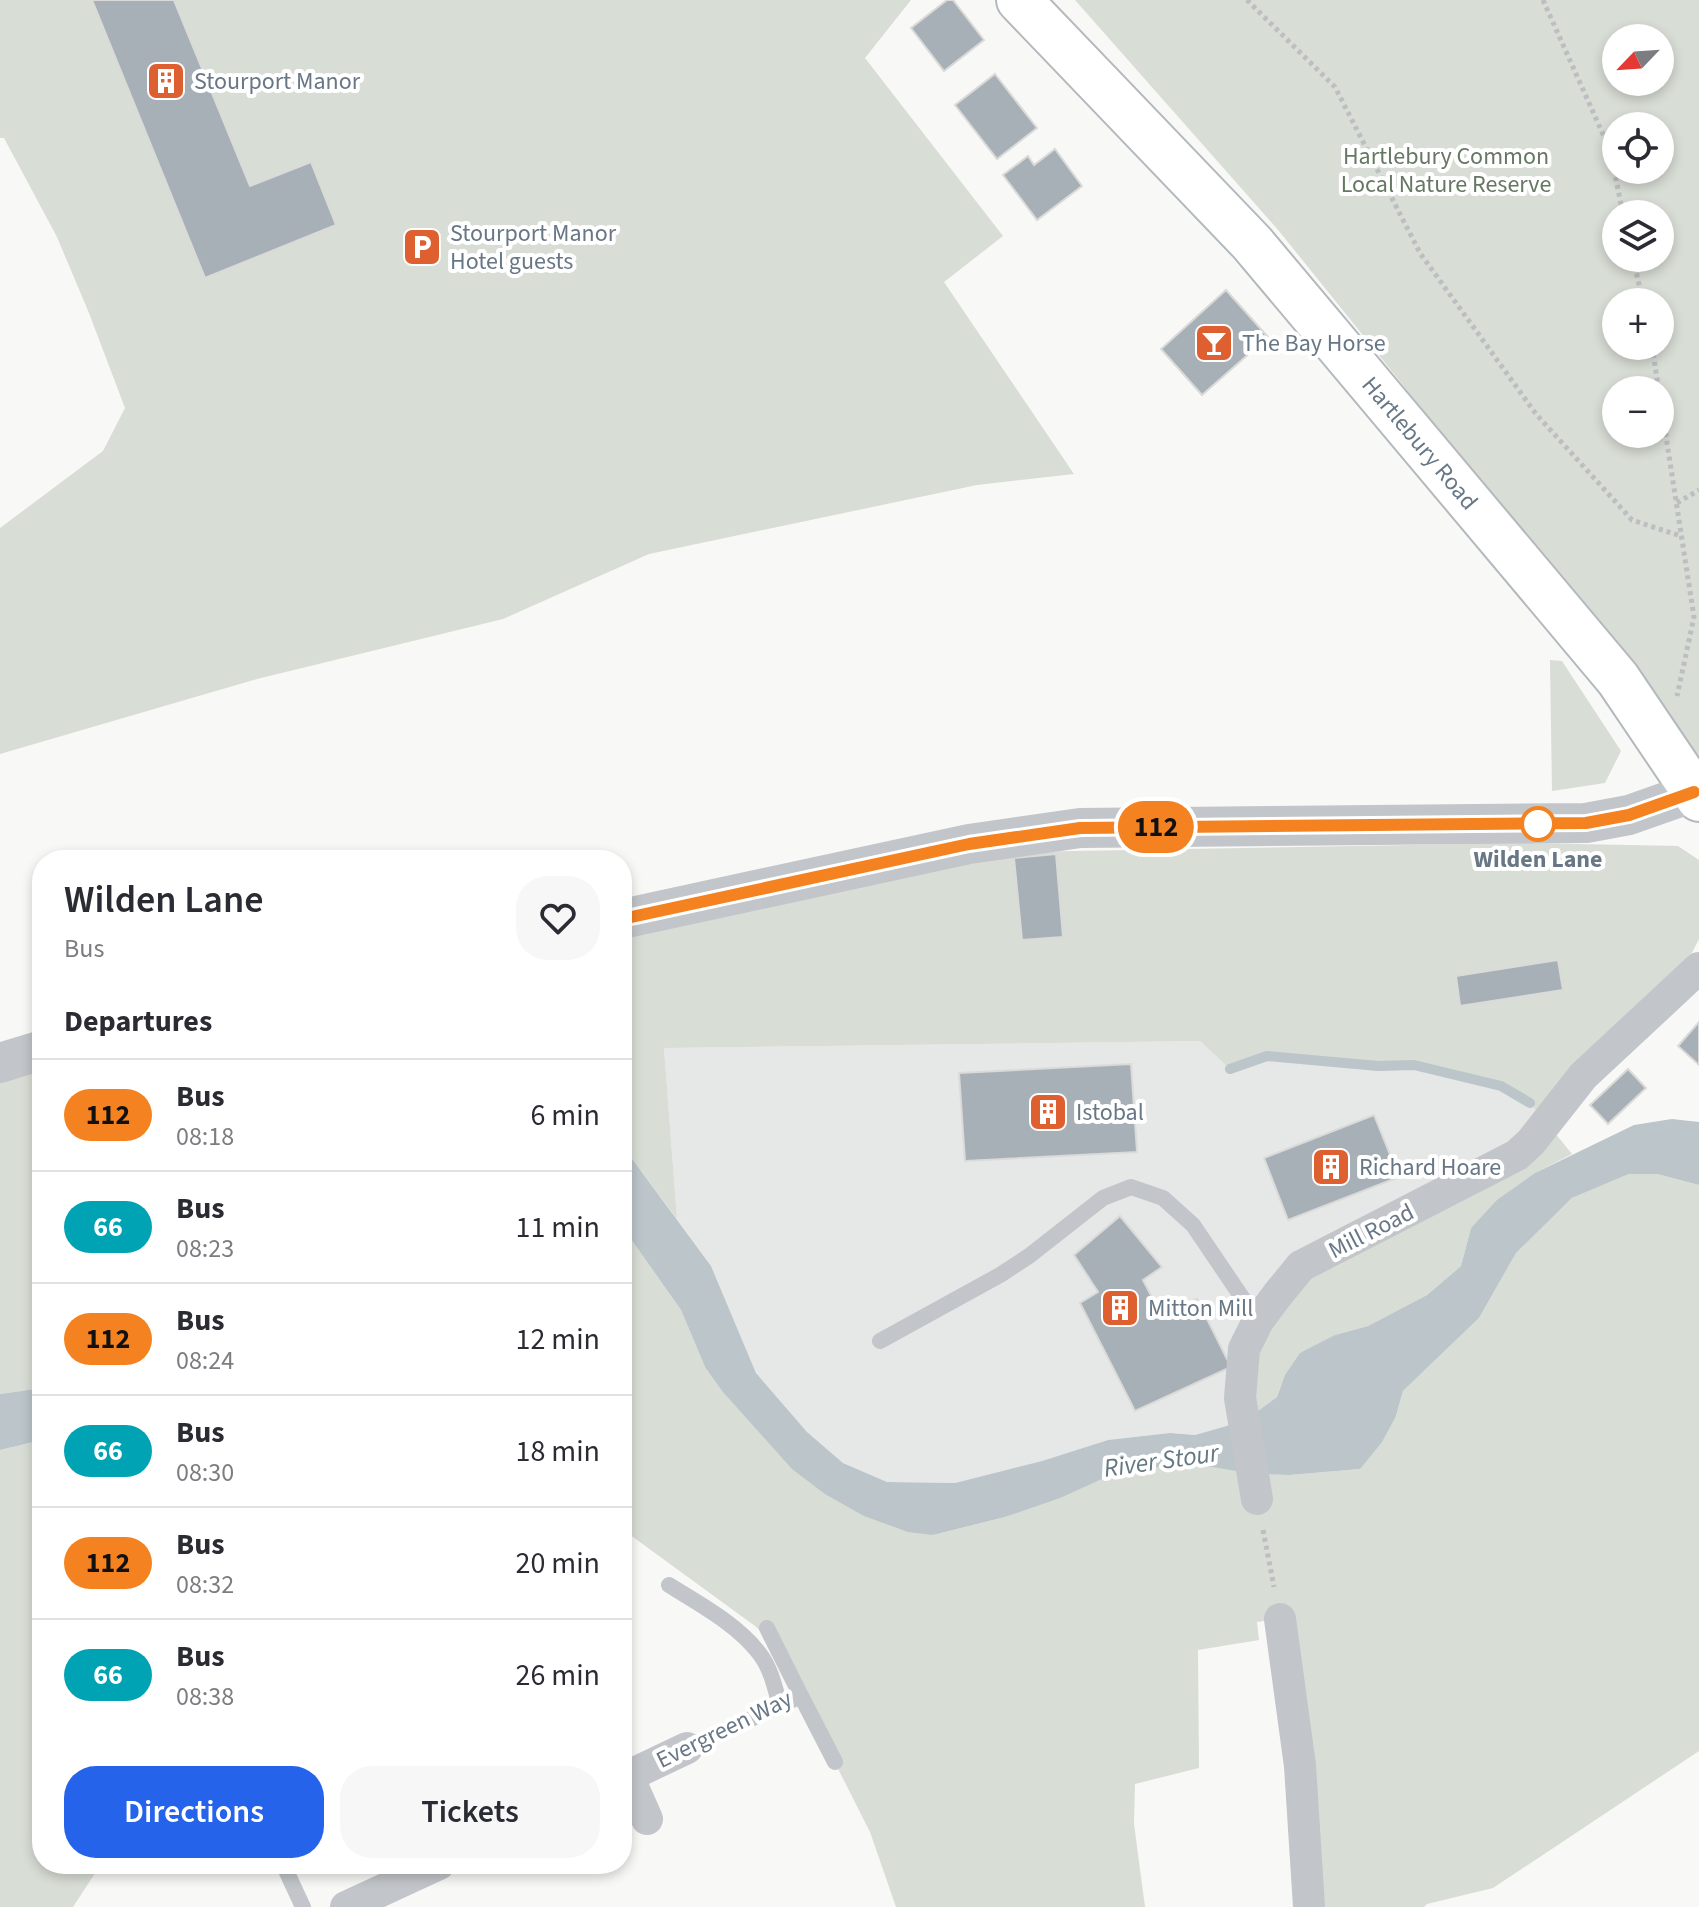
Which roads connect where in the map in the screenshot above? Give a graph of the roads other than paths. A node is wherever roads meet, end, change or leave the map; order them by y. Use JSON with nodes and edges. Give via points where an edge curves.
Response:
{"nodes":[{"id":1,"x":1019,"y":0,"type":"edge"},
{"id":2,"x":1696,"y":795,"type":"edge"},
{"id":3,"x":632,"y":917,"type":"edge"},
{"id":4,"x":1699,"y":968,"type":"edge"},
{"id":5,"x":32,"y":1053,"type":"edge"},
{"id":6,"x":0,"y":1063,"type":"edge"},
{"id":7,"x":1258,"y":1321,"type":"junction"},
{"id":8,"x":880,"y":1341,"type":"dead end"},
{"id":9,"x":1257,"y":1499,"type":"road end"},
{"id":10,"x":669,"y":1585,"type":"dead end"},
{"id":11,"x":1280,"y":1619,"type":"road end"},
{"id":12,"x":767,"y":1628,"type":"dead end"},
{"id":13,"x":801,"y":1696,"type":"junction"},
{"id":14,"x":780,"y":1706,"type":"junction"},
{"id":15,"x":687,"y":1748,"type":"joint"},
{"id":16,"x":835,"y":1762,"type":"dead end"},
{"id":17,"x":632,"y":1775,"type":"edge"},
{"id":18,"x":632,"y":1791,"type":"edge"},
{"id":19,"x":647,"y":1819,"type":"dead end"},
{"id":20,"x":288,"y":1874,"type":"edge"},
{"id":21,"x":417,"y":1874,"type":"edge"},
{"id":22,"x":303,"y":1907,"type":"edge"},
{"id":23,"x":346,"y":1907,"type":"edge"},
{"id":24,"x":1309,"y":1907,"type":"edge"}],
"edges":[{"from":1,"to":2,"type":"main road","name":"Hartlebury Road","via":[[1252,243],[1618,679]]},
{"from":2,"to":3,"type":"street","via":[[1586,823],[1080,828],[969,844]]},
{"from":4,"to":7,"type":"street","name":"Mill Road","via":[[1583,1076],[1517,1155],[1301,1266]]},
{"from":5,"to":6,"type":"street"},
{"from":7,"to":8,"type":"lane","via":[[1193,1225],[1163,1198],[1131,1187],[1103,1198],[1000,1275]]},
{"from":7,"to":9,"type":"street","name":"Mill Road","via":[[1244,1349],[1240,1398]]},
{"from":10,"to":14,"type":"lane","via":[[753,1646],[766,1665]]},
{"from":11,"to":24,"type":"street","via":[[1300,1766]]},
{"from":12,"to":13,"type":"lane","name":"Evergreen Way"},
{"from":13,"to":14,"type":"lane","name":"Evergreen Way"},
{"from":13,"to":16,"type":"lane"},
{"from":14,"to":15,"type":"lane","name":"Evergreen Way"},
{"from":15,"to":17,"type":"street","name":"Evergreen Way"},
{"from":18,"to":19,"type":"street","name":"Evergreen Way"},
{"from":20,"to":22,"type":"lane"},
{"from":21,"to":23,"type":"street"}]}
